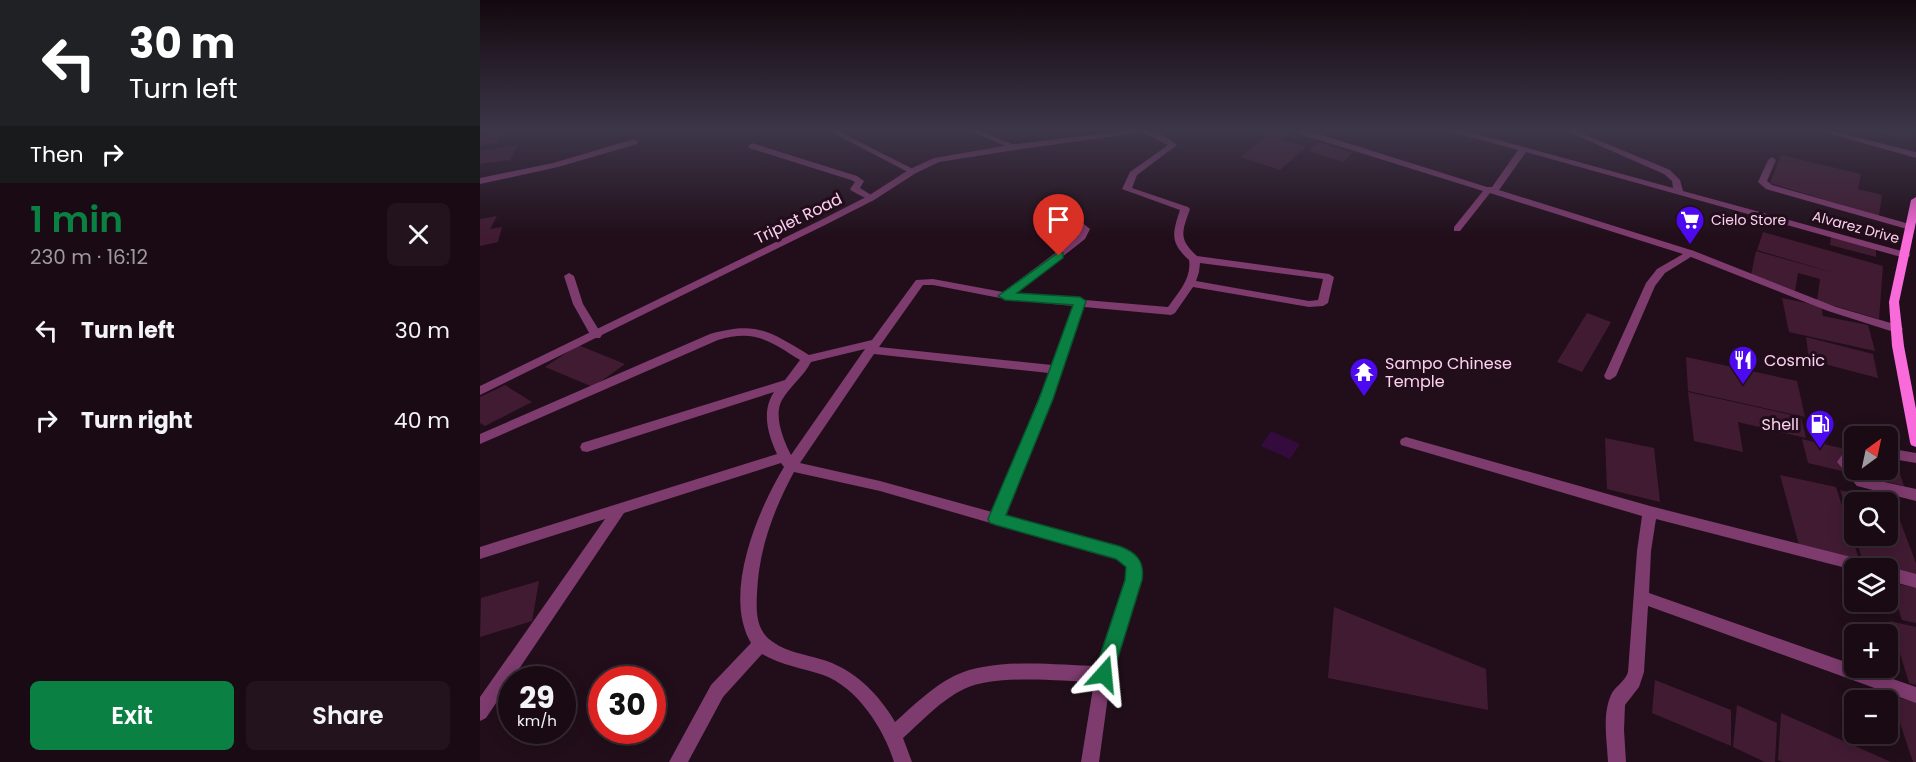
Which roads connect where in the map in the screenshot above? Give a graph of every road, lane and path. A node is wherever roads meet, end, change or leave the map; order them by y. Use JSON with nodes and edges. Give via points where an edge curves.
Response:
{"nodes":[{"id":1,"x":552,"y":166,"type":"edge"},
{"id":2,"x":814,"y":166,"type":"edge"},
{"id":3,"x":902,"y":166,"type":"edge"},
{"id":4,"x":925,"y":166,"type":"edge"},
{"id":5,"x":1144,"y":166,"type":"edge"},
{"id":6,"x":1412,"y":166,"type":"edge"},
{"id":7,"x":1511,"y":166,"type":"edge"},
{"id":8,"x":1579,"y":166,"type":"edge"},
{"id":9,"x":1652,"y":166,"type":"edge"},
{"id":10,"x":1770,"y":166,"type":"edge"},
{"id":11,"x":913,"y":171,"type":"junction"},
{"id":12,"x":480,"y":181,"type":"edge"},
{"id":13,"x":1492,"y":190,"type":"junction"},
{"id":14,"x":1679,"y":193,"type":"junction"},
{"id":15,"x":871,"y":198,"type":"junction"},
{"id":16,"x":1916,"y":200,"type":"edge"},
{"id":17,"x":1074,"y":219,"type":"dead end"},
{"id":18,"x":1913,"y":225,"type":"edge"},
{"id":19,"x":1457,"y":229,"type":"dead end"},
{"id":20,"x":1690,"y":253,"type":"junction"},
{"id":21,"x":1905,"y":255,"type":"junction"},
{"id":22,"x":1194,"y":259,"type":"junction"},
{"id":23,"x":568,"y":276,"type":"dead end"},
{"id":24,"x":1190,"y":283,"type":"junction"},
{"id":25,"x":1005,"y":296,"type":"junction"},
{"id":26,"x":1080,"y":301,"type":"junction"},
{"id":27,"x":1897,"y":329,"type":"junction"},
{"id":28,"x":596,"y":335,"type":"junction"},
{"id":29,"x":873,"y":347,"type":"junction"},
{"id":30,"x":807,"y":359,"type":"junction"},
{"id":31,"x":1056,"y":370,"type":"junction"},
{"id":32,"x":1610,"y":376,"type":"dead end"},
{"id":33,"x":790,"y":383,"type":"junction"},
{"id":34,"x":480,"y":391,"type":"edge"},
{"id":35,"x":1913,"y":415,"type":"edge"},
{"id":36,"x":480,"y":439,"type":"edge"},
{"id":37,"x":1406,"y":442,"type":"dead end"},
{"id":38,"x":1916,"y":442,"type":"edge"},
{"id":39,"x":587,"y":447,"type":"dead end"},
{"id":40,"x":1898,"y":455,"type":"edge"},
{"id":41,"x":1916,"y":458,"type":"edge"},
{"id":42,"x":787,"y":462,"type":"junction"},
{"id":43,"x":1860,"y":480,"type":"edge"},
{"id":44,"x":1916,"y":495,"type":"edge"},
{"id":45,"x":619,"y":510,"type":"junction"},
{"id":46,"x":1650,"y":512,"type":"junction"},
{"id":47,"x":996,"y":519,"type":"junction"},
{"id":48,"x":480,"y":554,"type":"edge"},
{"id":49,"x":1844,"y":561,"type":"edge"},
{"id":50,"x":1898,"y":576,"type":"edge"},
{"id":51,"x":1916,"y":581,"type":"edge"},
{"id":52,"x":1641,"y":597,"type":"junction"},
{"id":53,"x":761,"y":643,"type":"junction"},
{"id":54,"x":1104,"y":674,"type":"junction"},
{"id":55,"x":1916,"y":695,"type":"edge"},
{"id":56,"x":480,"y":712,"type":"edge"},
{"id":57,"x":894,"y":734,"type":"junction"},
{"id":58,"x":678,"y":762,"type":"edge"},
{"id":59,"x":903,"y":762,"type":"edge"},
{"id":60,"x":1090,"y":762,"type":"edge"},
{"id":61,"x":1617,"y":762,"type":"edge"}],
"edges":[{"from":1,"to":12,"type":"street"},
{"from":2,"to":15,"type":"street","via":[[854,178],[860,182],[855,189]]},
{"from":3,"to":11,"type":"street"},
{"from":4,"to":11,"type":"street","name":"Triplet Road"},
{"from":5,"to":22,"type":"street","via":[[1132,174],[1127,189],[1185,209],[1178,226],[1180,244]]},
{"from":6,"to":13,"type":"street"},
{"from":7,"to":13,"type":"street"},
{"from":8,"to":14,"type":"street","name":"Alvarez Drive"},
{"from":9,"to":14,"type":"street","via":[[1676,180]]},
{"from":10,"to":18,"type":"street","via":[[1762,183],[1769,187]]},
{"from":11,"to":15,"type":"street","name":"Triplet Road"},
{"from":13,"to":19,"type":"street"},
{"from":13,"to":20,"type":"street"},
{"from":14,"to":21,"type":"street","name":"Alvarez Drive"},
{"from":15,"to":28,"type":"street","name":"Triplet Road"},
{"from":16,"to":18,"type":"main road"},
{"from":17,"to":25,"type":"street","via":[[1085,229],[1082,237]]},
{"from":18,"to":21,"type":"main road"},
{"from":20,"to":27,"type":"street","via":[[1832,309]]},
{"from":20,"to":32,"type":"street","via":[[1661,271],[1650,285]]},
{"from":21,"to":27,"type":"main road","via":[[1894,302]]},
{"from":22,"to":24,"type":"street"},
{"from":22,"to":24,"type":"street","via":[[1329,277],[1323,303],[1309,304]]},
{"from":23,"to":28,"type":"street"},
{"from":24,"to":26,"type":"street","via":[[1171,311]]},
{"from":25,"to":26,"type":"street"},
{"from":25,"to":29,"type":"street","via":[[920,282]]},
{"from":26,"to":31,"type":"street"},
{"from":27,"to":35,"type":"main road"},
{"from":28,"to":34,"type":"street","name":"Triplet Road"},
{"from":29,"to":30,"type":"street"},
{"from":29,"to":31,"type":"street"},
{"from":29,"to":42,"type":"street"},
{"from":30,"to":33,"type":"street"},
{"from":30,"to":36,"type":"street","via":[[760,332],[729,333]]},
{"from":31,"to":47,"type":"street"},
{"from":33,"to":39,"type":"street"},
{"from":33,"to":42,"type":"street","via":[[773,409]]},
{"from":35,"to":38,"type":"main road"},
{"from":37,"to":46,"type":"street"},
{"from":40,"to":41,"type":"street"},
{"from":42,"to":45,"type":"street"},
{"from":42,"to":47,"type":"street"},
{"from":42,"to":53,"type":"street","via":[[766,512],[749,580],[749,622]]},
{"from":43,"to":44,"type":"street"},
{"from":45,"to":48,"type":"street"},
{"from":45,"to":56,"type":"street"},
{"from":46,"to":49,"type":"street"},
{"from":46,"to":52,"type":"street"},
{"from":47,"to":54,"type":"street","via":[[1119,553],[1133,563],[1134,580]]},
{"from":50,"to":51,"type":"street"},
{"from":52,"to":55,"type":"street"},
{"from":52,"to":61,"type":"street","via":[[1634,682],[1618,699]]},
{"from":53,"to":57,"type":"street","via":[[845,679],[866,697]]},
{"from":53,"to":58,"type":"street","via":[[717,691]]},
{"from":54,"to":57,"type":"street","via":[[986,674],[954,687]]},
{"from":54,"to":60,"type":"street"},
{"from":57,"to":59,"type":"street"}]}
